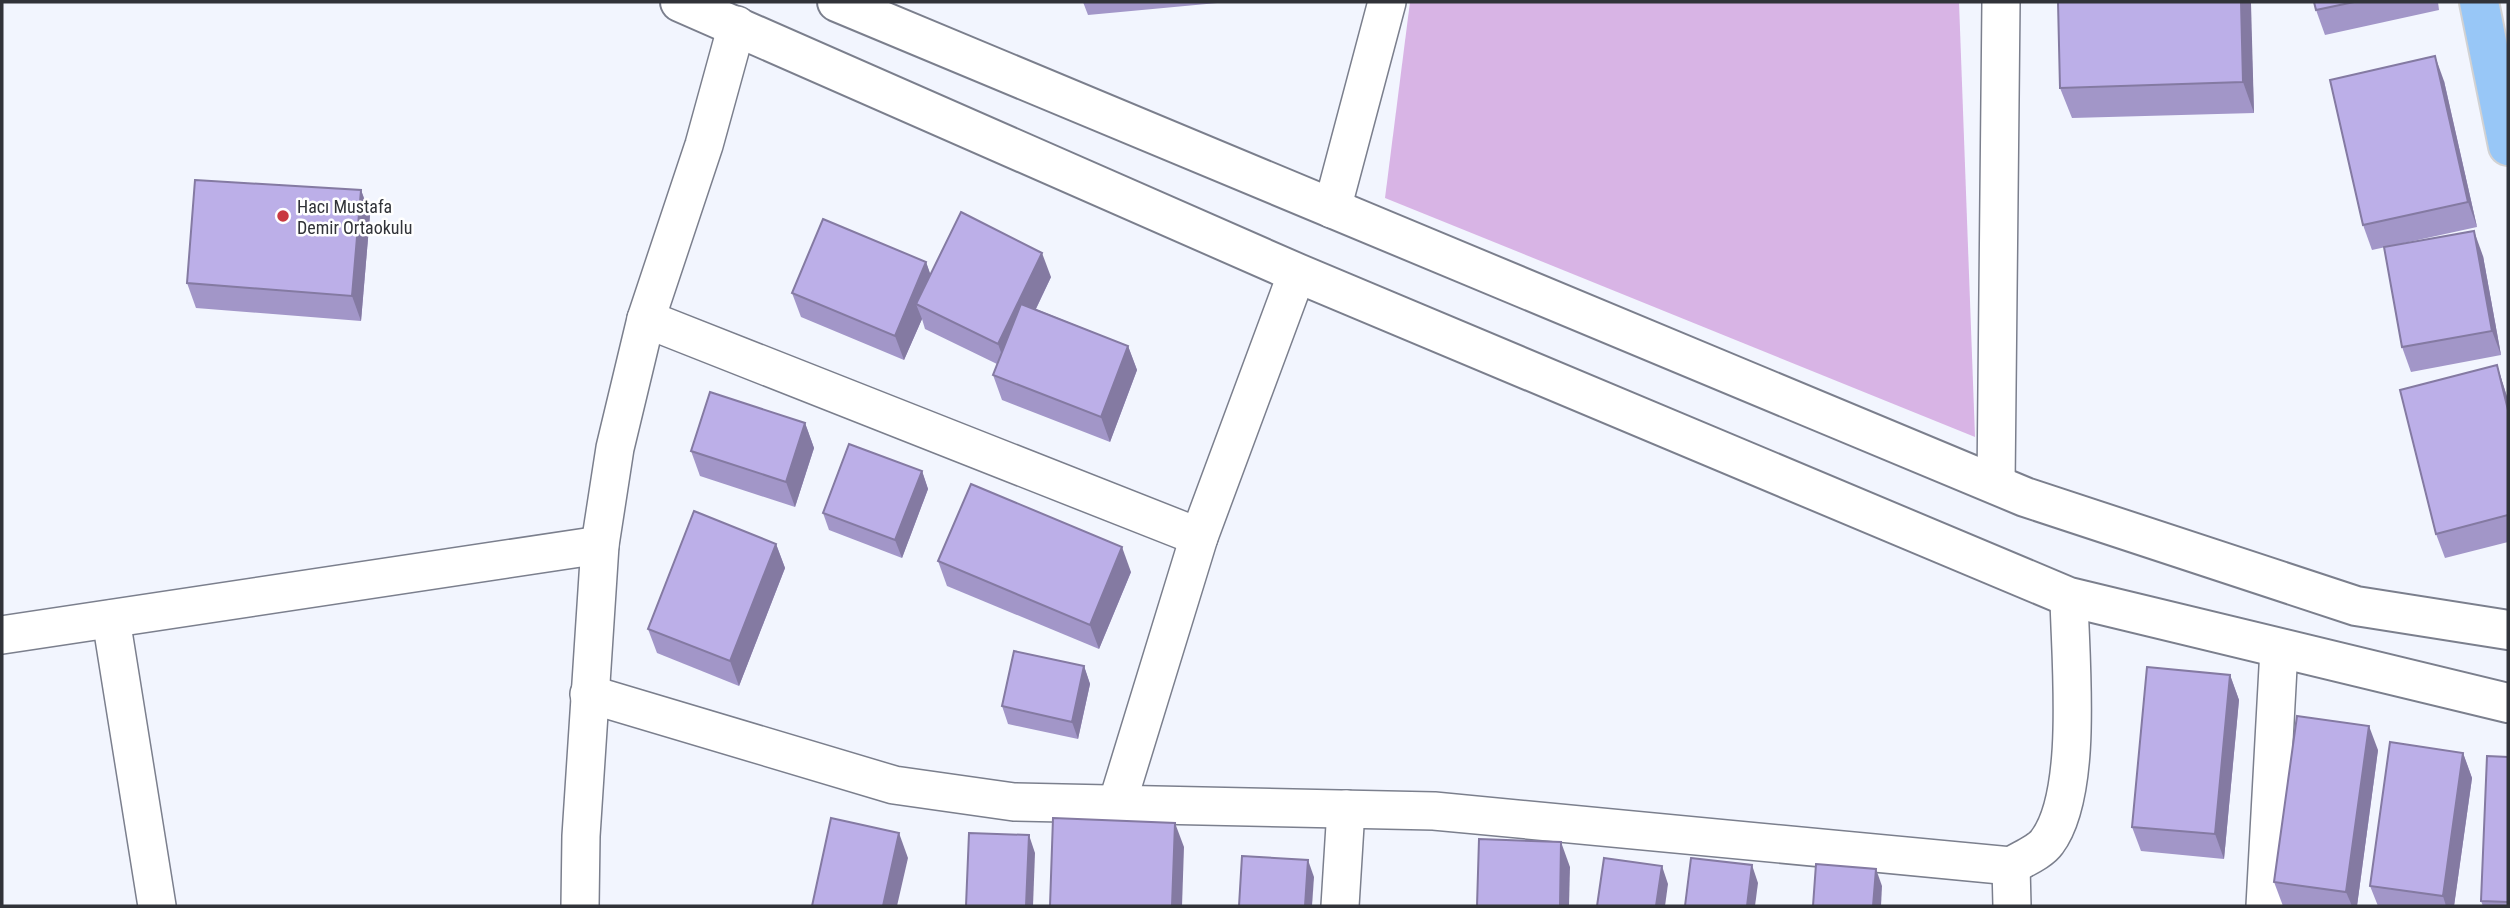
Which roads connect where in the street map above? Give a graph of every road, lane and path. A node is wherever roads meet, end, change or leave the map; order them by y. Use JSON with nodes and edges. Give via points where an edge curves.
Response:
{"nodes":[{"id":1,"x":680,"y":2,"type":"edge"},
{"id":2,"x":837,"y":2,"type":"edge"},
{"id":3,"x":1387,"y":2,"type":"edge"},
{"id":4,"x":2001,"y":2,"type":"edge"},
{"id":5,"x":2479,"y":2,"type":"edge"},
{"id":6,"x":737,"y":25,"type":"junction"},
{"id":7,"x":2508,"y":146,"type":"edge"},
{"id":8,"x":1332,"y":209,"type":"junction"},
{"id":9,"x":1297,"y":272,"type":"junction"},
{"id":10,"x":646,"y":319,"type":"junction"},
{"id":11,"x":1996,"y":485,"type":"junction"},
{"id":12,"x":1199,"y":537,"type":"junction"},
{"id":13,"x":600,"y":545,"type":"junction"},
{"id":14,"x":2069,"y":597,"type":"junction"},
{"id":15,"x":111,"y":619,"type":"junction"},
{"id":16,"x":2508,"y":630,"type":"edge"},
{"id":17,"x":2,"y":635,"type":"edge"},
{"id":18,"x":2279,"y":649,"type":"junction"},
{"id":19,"x":589,"y":694,"type":"junction"},
{"id":20,"x":2508,"y":703,"type":"edge"},
{"id":21,"x":1117,"y":804,"type":"junction"},
{"id":22,"x":1346,"y":809,"type":"junction"},
{"id":23,"x":2011,"y":866,"type":"junction"},
{"id":24,"x":158,"y":906,"type":"edge"},
{"id":25,"x":580,"y":906,"type":"edge"},
{"id":26,"x":1340,"y":906,"type":"edge"},
{"id":27,"x":2012,"y":906,"type":"edge"},
{"id":28,"x":2265,"y":906,"type":"edge"}],
"edges":[{"from":1,"to":6,"type":"street"},
{"from":2,"to":8,"type":"street"},
{"from":3,"to":8,"type":"street"},
{"from":4,"to":11,"type":"street"},
{"from":5,"to":7,"type":"main road"},
{"from":6,"to":9,"type":"street"},
{"from":6,"to":10,"type":"street","via":[[704,145]]},
{"from":8,"to":11,"type":"street"},
{"from":9,"to":12,"type":"street"},
{"from":9,"to":14,"type":"street"},
{"from":10,"to":12,"type":"street"},
{"from":10,"to":13,"type":"street","via":[[615,449]]},
{"from":11,"to":16,"type":"street","via":[[2356,606]]},
{"from":12,"to":21,"type":"street"},
{"from":13,"to":15,"type":"street"},
{"from":13,"to":19,"type":"street"},
{"from":14,"to":18,"type":"street"},
{"from":14,"to":23,"type":"street","via":[[2071,737],[2065,805],[2047,843]]},
{"from":15,"to":17,"type":"street"},
{"from":15,"to":24,"type":"street"},
{"from":18,"to":20,"type":"street"},
{"from":18,"to":28,"type":"street"},
{"from":19,"to":21,"type":"street","via":[[894,785],[1014,802]]},
{"from":19,"to":25,"type":"street"},
{"from":21,"to":22,"type":"street"},
{"from":22,"to":23,"type":"street","via":[[1434,811]]},
{"from":22,"to":26,"type":"street"},
{"from":23,"to":27,"type":"street"}]}
